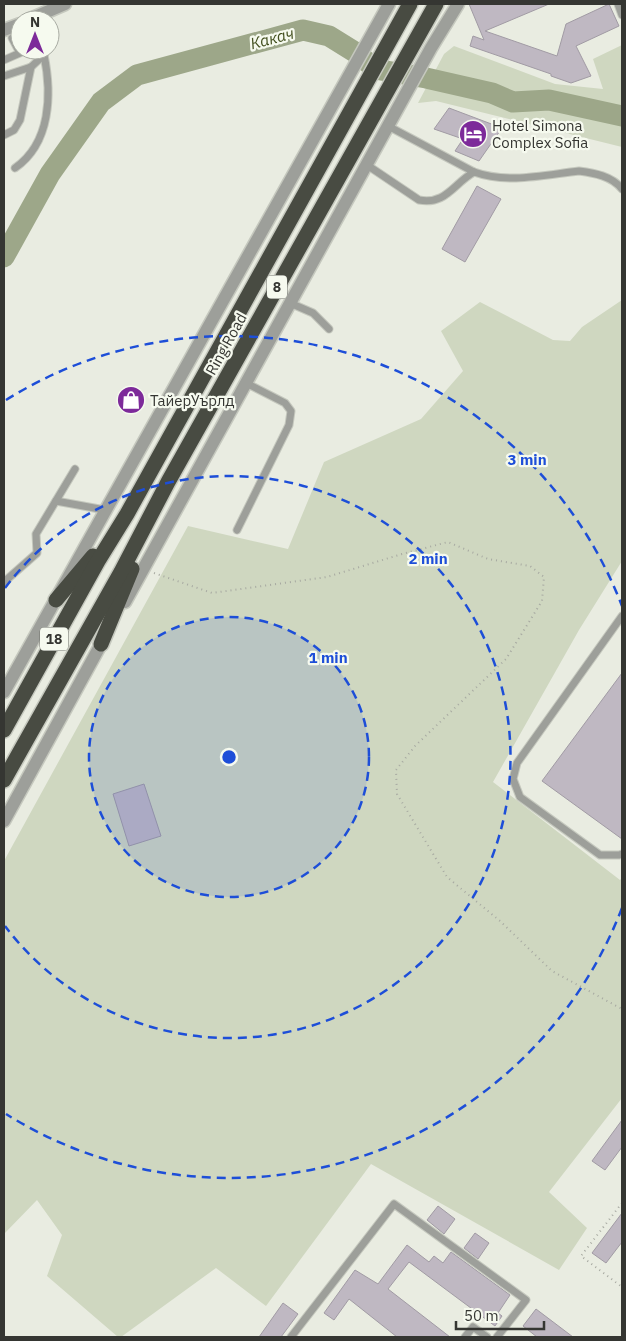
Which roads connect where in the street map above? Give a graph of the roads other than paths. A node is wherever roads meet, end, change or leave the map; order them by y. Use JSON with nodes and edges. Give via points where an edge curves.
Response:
{"nodes":[{"id":1,"x":389,"y":4,"type":"edge"},
{"id":2,"x":410,"y":4,"type":"edge"},
{"id":3,"x":436,"y":4,"type":"edge"},
{"id":4,"x":458,"y":4,"type":"edge"},
{"id":5,"x":618,"y":4,"type":"edge"},
{"id":6,"x":622,"y":15,"type":"edge"},
{"id":7,"x":38,"y":60,"type":"edge"},
{"id":8,"x":46,"y":60,"type":"edge"},
{"id":9,"x":31,"y":67,"type":"junction"},
{"id":10,"x":4,"y":76,"type":"edge"},
{"id":11,"x":388,"y":126,"type":"junction"},
{"id":12,"x":4,"y":135,"type":"edge"},
{"id":13,"x":367,"y":165,"type":"junction"},
{"id":14,"x":15,"y":168,"type":"dead end"},
{"id":15,"x":474,"y":172,"type":"junction"},
{"id":16,"x":622,"y":189,"type":"edge"},
{"id":17,"x":290,"y":303,"type":"junction"},
{"id":18,"x":329,"y":328,"type":"dead end"},
{"id":19,"x":246,"y":382,"type":"junction"},
{"id":20,"x":184,"y":409,"type":"joint"},
{"id":21,"x":75,"y":469,"type":"dead end"},
{"id":22,"x":168,"y":482,"type":"junction"},
{"id":23,"x":56,"y":501,"type":"junction"},
{"id":24,"x":105,"y":510,"type":"junction"},
{"id":25,"x":127,"y":514,"type":"junction"},
{"id":26,"x":237,"y":530,"type":"dead end"},
{"id":27,"x":4,"y":582,"type":"edge"},
{"id":28,"x":56,"y":600,"type":"junction"},
{"id":29,"x":622,"y":616,"type":"edge"},
{"id":30,"x":101,"y":644,"type":"junction"},
{"id":31,"x":4,"y":692,"type":"edge"},
{"id":32,"x":4,"y":730,"type":"edge"},
{"id":33,"x":4,"y":780,"type":"edge"},
{"id":34,"x":4,"y":821,"type":"edge"},
{"id":35,"x":622,"y":854,"type":"edge"},
{"id":36,"x":291,"y":1337,"type":"edge"},
{"id":37,"x":466,"y":1337,"type":"edge"},
{"id":38,"x":487,"y":1337,"type":"edge"},
{"id":39,"x":497,"y":1337,"type":"edge"}],
"edges":[{"from":1,"to":24,"type":"street"},
{"from":2,"to":20,"type":"highway","name":"Ring Road","number":"8"},
{"from":3,"to":22,"type":"highway","name":"Ring Road","number":"8"},
{"from":4,"to":11,"type":"street"},
{"from":5,"to":6,"type":"lane"},
{"from":7,"to":9,"type":"lane"},
{"from":8,"to":14,"type":"lane","via":[[49,96],[43,128],[29,156]]},
{"from":9,"to":10,"type":"lane"},
{"from":9,"to":12,"type":"lane","via":[[20,120],[14,130]]},
{"from":11,"to":13,"type":"street"},
{"from":11,"to":15,"type":"lane"},
{"from":13,"to":15,"type":"lane","via":[[419,200],[427,201],[440,199]]},
{"from":13,"to":17,"type":"street"},
{"from":15,"to":16,"type":"lane","via":[[504,179],[590,172],[611,180]]},
{"from":17,"to":18,"type":"lane","via":[[313,313]]},
{"from":17,"to":19,"type":"street"},
{"from":19,"to":26,"type":"lane","via":[[285,403],[291,411],[289,425]]},
{"from":19,"to":30,"type":"street"},
{"from":20,"to":25,"type":"highway","name":"Ring Road","number":"18"},
{"from":21,"to":23,"type":"lane"},
{"from":22,"to":30,"type":"highway","number":"8"},
{"from":22,"to":33,"type":"highway","name":"Ring Road","number":"18"},
{"from":23,"to":24,"type":"lane"},
{"from":23,"to":27,"type":"lane","via":[[36,534],[37,553]]},
{"from":24,"to":28,"type":"street"},
{"from":25,"to":28,"type":"highway"},
{"from":25,"to":32,"type":"highway","name":"Ring Road","number":"18"},
{"from":28,"to":31,"type":"street"},
{"from":29,"to":35,"type":"lane","via":[[517,763],[513,778],[520,797],[600,855]]},
{"from":30,"to":34,"type":"street","number":"8"},
{"from":36,"to":39,"type":"lane","via":[[394,1204],[526,1300]]},
{"from":37,"to":38,"type":"lane","via":[[473,1327]]}]}
